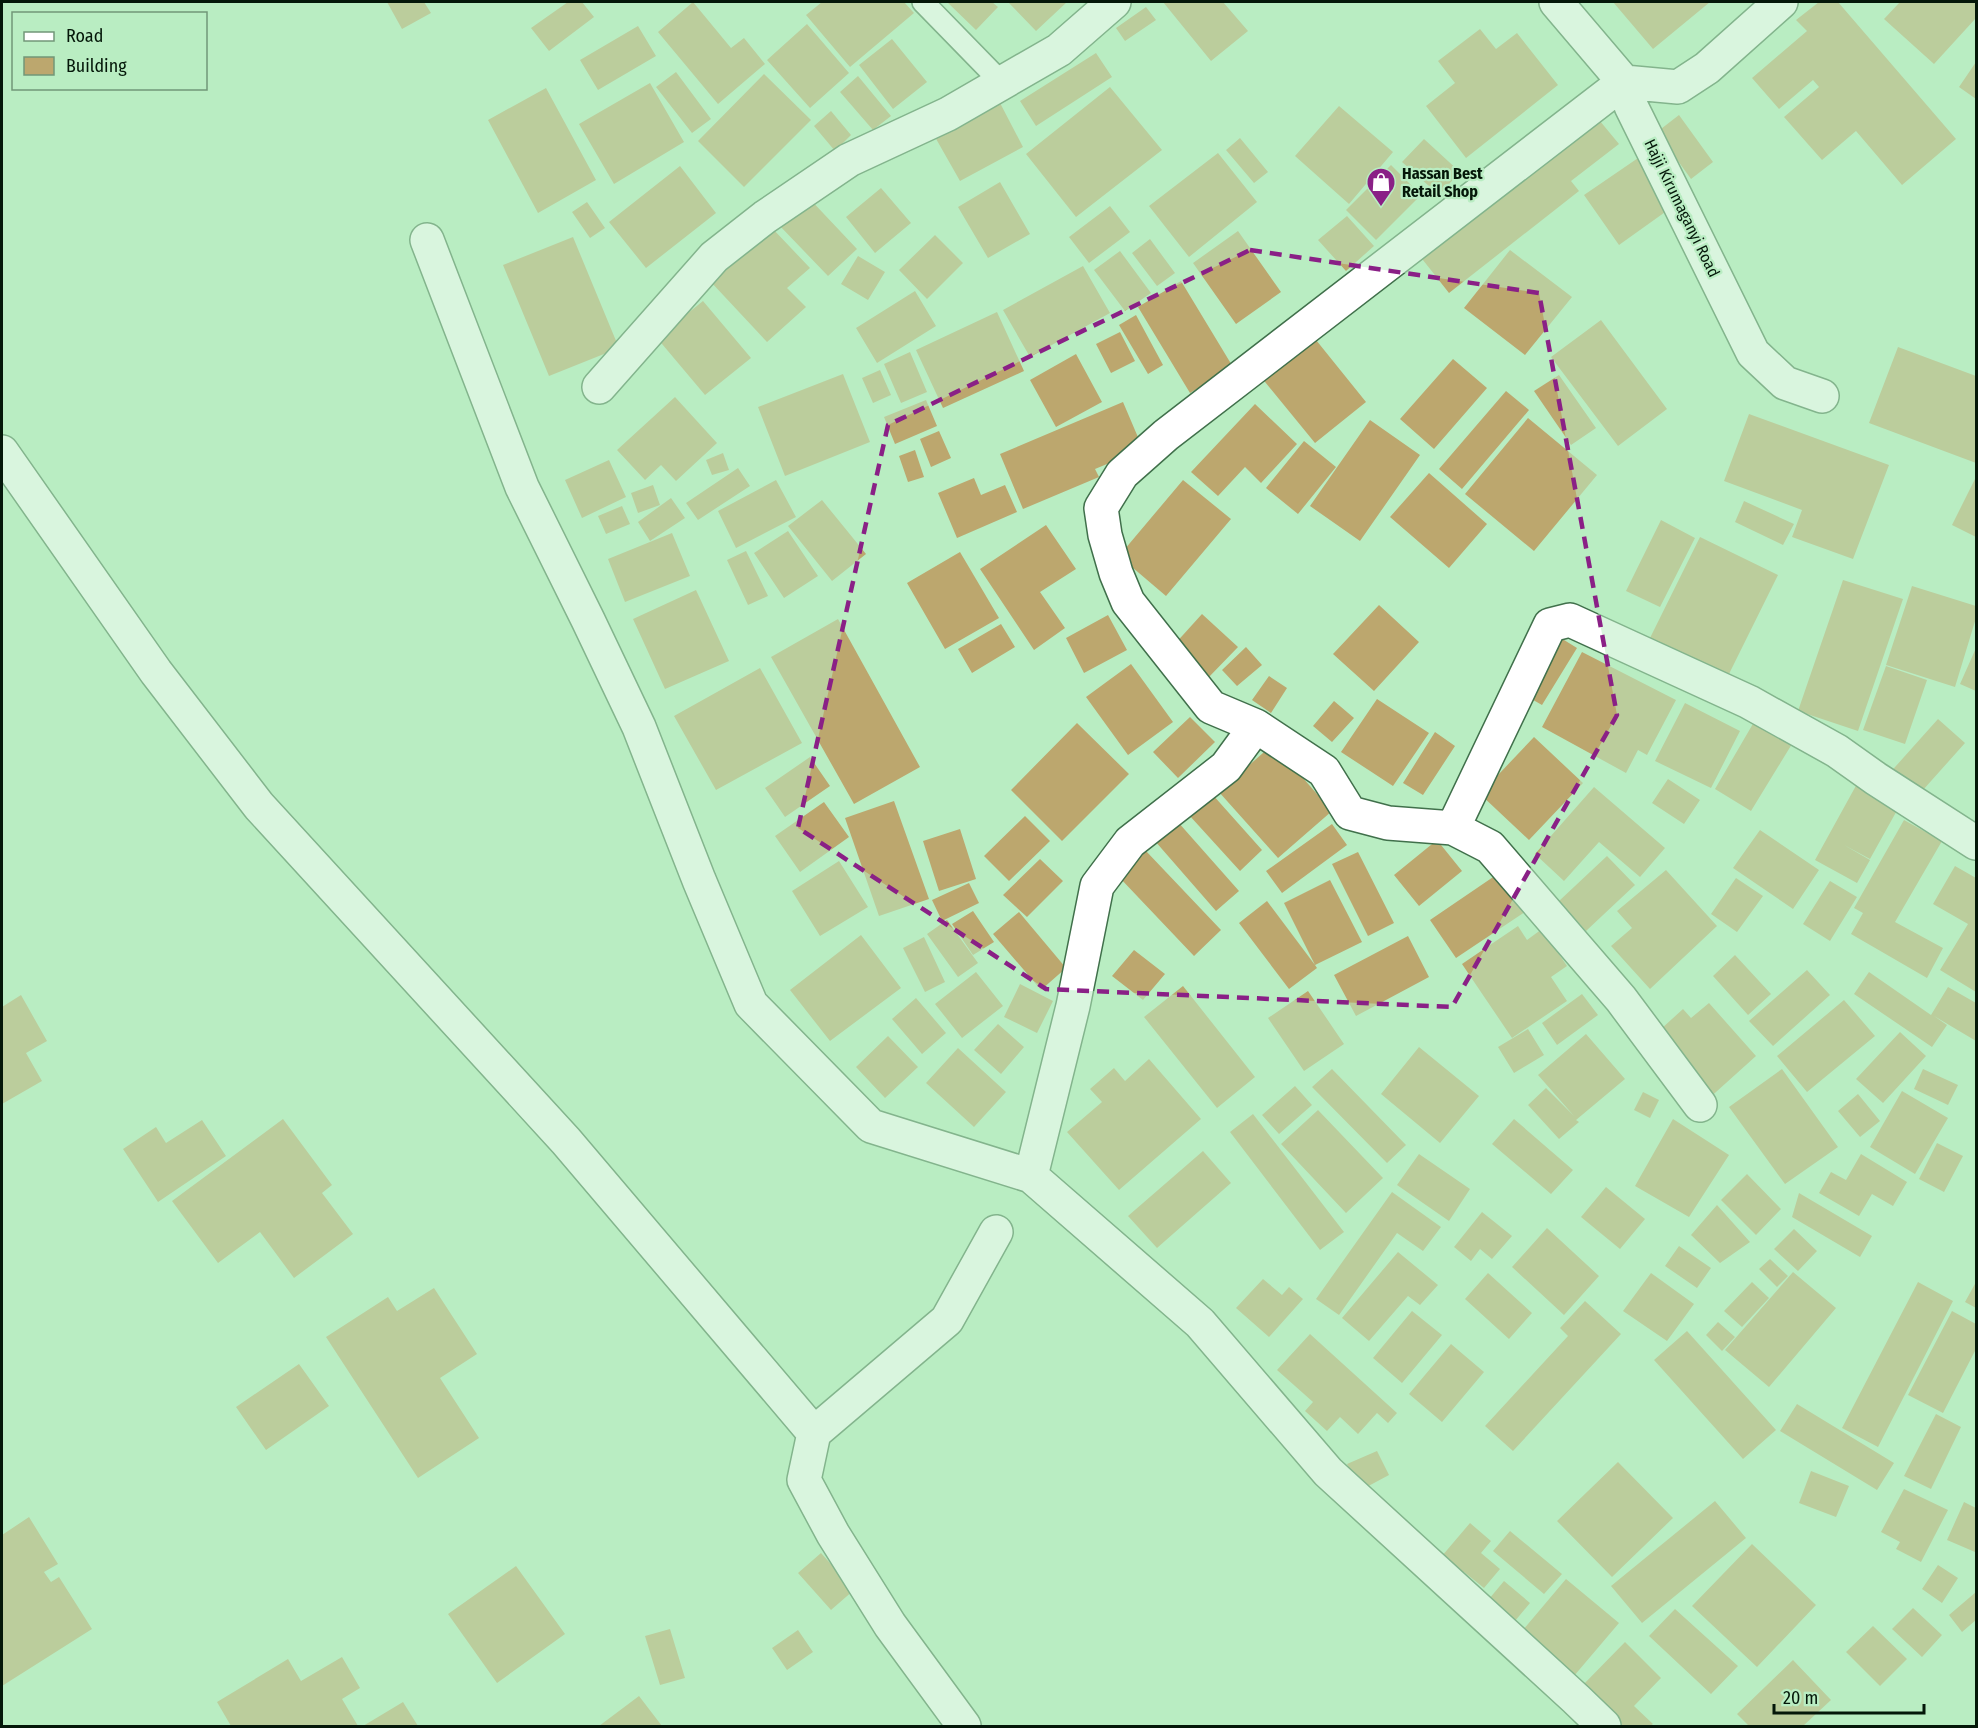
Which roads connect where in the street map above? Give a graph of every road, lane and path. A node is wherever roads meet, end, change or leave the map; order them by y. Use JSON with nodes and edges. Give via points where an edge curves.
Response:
{"nodes":[{"id":1,"x":923,"y":2,"type":"edge"},
{"id":2,"x":1114,"y":2,"type":"edge"},
{"id":3,"x":1556,"y":2,"type":"edge"},
{"id":4,"x":1781,"y":2,"type":"edge"},
{"id":5,"x":1624,"y":82,"type":"junction"},
{"id":6,"x":1002,"y":83,"type":"junction"},
{"id":7,"x":427,"y":240,"type":"dead end"},
{"id":8,"x":599,"y":387,"type":"dead end"},
{"id":9,"x":1822,"y":396,"type":"dead end"},
{"id":10,"x":2,"y":452,"type":"edge"},
{"id":11,"x":1256,"y":726,"type":"junction"},
{"id":12,"x":1453,"y":828,"type":"junction"},
{"id":13,"x":1977,"y":843,"type":"edge"},
{"id":14,"x":1700,"y":1105,"type":"dead end"},
{"id":15,"x":1031,"y":1176,"type":"junction"},
{"id":16,"x":996,"y":1232,"type":"dead end"},
{"id":17,"x":814,"y":1433,"type":"junction"},
{"id":18,"x":964,"y":1726,"type":"edge"},
{"id":19,"x":1604,"y":1726,"type":"edge"}],
"edges":[{"from":1,"to":6,"type":"lane"},
{"from":2,"to":6,"type":"street","via":[[1059,50]]},
{"from":3,"to":5,"type":"street","name":"Hajji Kirumaganyi Road"},
{"from":4,"to":5,"type":"street","via":[[1707,68],[1678,87]]},
{"from":5,"to":9,"type":"street","name":"Hajji Kirumaganyi Road","via":[[1631,106],[1753,353],[1785,383]]},
{"from":5,"to":11,"type":"street","via":[[1166,435],[1122,474],[1101,508],[1105,535],[1128,602],[1210,707]]},
{"from":6,"to":8,"type":"street","via":[[948,114],[849,160],[765,217],[714,257]]},
{"from":7,"to":15,"type":"street","via":[[522,488],[639,727],[751,1004],[871,1126]]},
{"from":10,"to":17,"type":"street","via":[[156,672],[259,806],[566,1141]]},
{"from":11,"to":12,"type":"street","via":[[1324,771],[1350,813],[1388,823]]},
{"from":11,"to":15,"type":"street","via":[[1226,767],[1130,843],[1098,886]]},
{"from":12,"to":13,"type":"street","via":[[1550,625],[1570,620],[1759,708],[1837,751]]},
{"from":12,"to":14,"type":"street","via":[[1490,847],[1621,999]]},
{"from":15,"to":19,"type":"street","via":[[1200,1323],[1328,1472]]},
{"from":16,"to":17,"type":"street","via":[[947,1320]]},
{"from":17,"to":18,"type":"street","via":[[804,1480],[832,1534],[890,1625]]}]}
